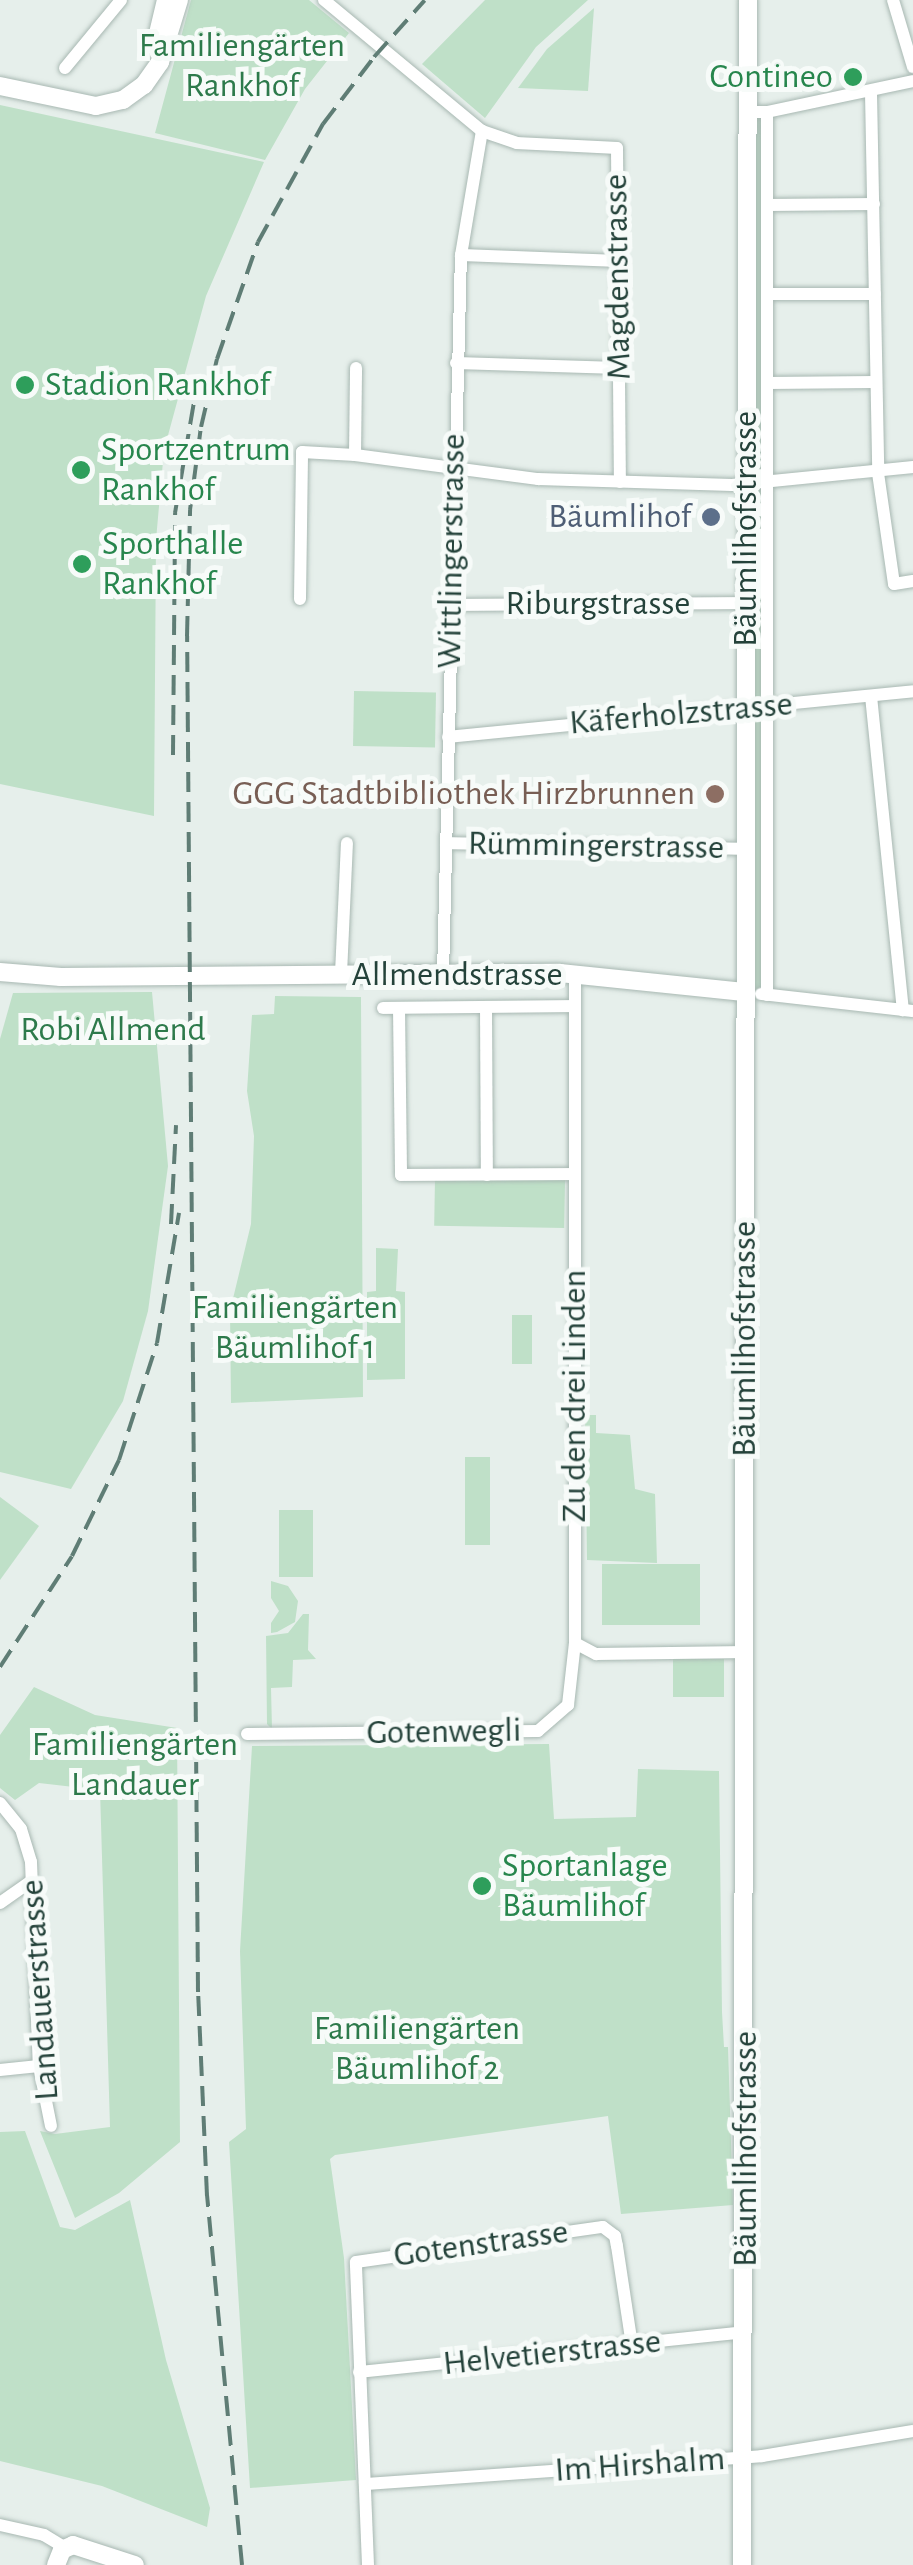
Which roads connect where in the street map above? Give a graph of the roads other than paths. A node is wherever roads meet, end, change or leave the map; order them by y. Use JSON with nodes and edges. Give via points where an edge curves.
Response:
{"nodes":[{"id":1,"x":120,"y":0,"type":"edge"},
{"id":2,"x":166,"y":0,"type":"edge"},
{"id":3,"x":179,"y":0,"type":"edge"},
{"id":4,"x":324,"y":0,"type":"edge"},
{"id":5,"x":748,"y":0,"type":"edge"},
{"id":6,"x":892,"y":0,"type":"edge"},
{"id":7,"x":913,"y":67,"type":"edge"},
{"id":8,"x":66,"y":68,"type":"dead end"},
{"id":9,"x":151,"y":76,"type":"junction"},
{"id":10,"x":913,"y":80,"type":"edge"},
{"id":11,"x":0,"y":86,"type":"edge"},
{"id":12,"x":871,"y":93,"type":"junction"},
{"id":13,"x":745,"y":112,"type":"junction"},
{"id":14,"x":767,"y":112,"type":"junction"},
{"id":15,"x":482,"y":131,"type":"junction"},
{"id":16,"x":768,"y":204,"type":"junction"},
{"id":17,"x":874,"y":204,"type":"junction"},
{"id":18,"x":461,"y":255,"type":"junction"},
{"id":19,"x":620,"y":261,"type":"junction"},
{"id":20,"x":767,"y":294,"type":"junction"},
{"id":21,"x":875,"y":294,"type":"junction"},
{"id":22,"x":456,"y":364,"type":"junction"},
{"id":23,"x":356,"y":368,"type":"dead end"},
{"id":24,"x":619,"y":368,"type":"junction"},
{"id":25,"x":875,"y":382,"type":"junction"},
{"id":26,"x":767,"y":383,"type":"junction"},
{"id":27,"x":355,"y":455,"type":"junction"},
{"id":28,"x":913,"y":467,"type":"edge"},
{"id":29,"x":454,"y":470,"type":"junction"},
{"id":30,"x":878,"y":473,"type":"junction"},
{"id":31,"x":620,"y":482,"type":"junction"},
{"id":32,"x":767,"y":484,"type":"junction"},
{"id":33,"x":748,"y":485,"type":"junction"},
{"id":34,"x":913,"y":581,"type":"edge"},
{"id":35,"x":300,"y":599,"type":"dead end"},
{"id":36,"x":746,"y":603,"type":"junction"},
{"id":37,"x":451,"y":605,"type":"junction"},
{"id":38,"x":913,"y":692,"type":"edge"},
{"id":39,"x":871,"y":696,"type":"junction"},
{"id":40,"x":768,"y":705,"type":"junction"},
{"id":41,"x":746,"y":708,"type":"junction"},
{"id":42,"x":448,"y":736,"type":"junction"},
{"id":43,"x":347,"y":843,"type":"dead end"},
{"id":44,"x":446,"y":843,"type":"junction"},
{"id":45,"x":746,"y":848,"type":"junction"},
{"id":46,"x":0,"y":972,"type":"edge"},
{"id":47,"x":342,"y":974,"type":"junction"},
{"id":48,"x":444,"y":974,"type":"junction"},
{"id":49,"x":575,"y":975,"type":"junction"},
{"id":50,"x":744,"y":992,"type":"junction"},
{"id":51,"x":767,"y":995,"type":"junction"},
{"id":52,"x":573,"y":1006,"type":"junction"},
{"id":53,"x":486,"y":1007,"type":"junction"},
{"id":54,"x":383,"y":1008,"type":"dead end"},
{"id":55,"x":399,"y":1008,"type":"junction"},
{"id":56,"x":908,"y":1011,"type":"edge"},
{"id":57,"x":486,"y":1174,"type":"junction"},
{"id":58,"x":574,"y":1174,"type":"junction"},
{"id":59,"x":576,"y":1643,"type":"junction"},
{"id":60,"x":746,"y":1652,"type":"junction"},
{"id":61,"x":247,"y":1734,"type":"dead end"},
{"id":62,"x":0,"y":1803,"type":"edge"},
{"id":63,"x":31,"y":1880,"type":"junction"},
{"id":64,"x":0,"y":1903,"type":"edge"},
{"id":65,"x":40,"y":2066,"type":"junction"},
{"id":66,"x":0,"y":2070,"type":"edge"},
{"id":67,"x":51,"y":2126,"type":"dead end"},
{"id":68,"x":745,"y":2332,"type":"junction"},
{"id":69,"x":632,"y":2346,"type":"junction"},
{"id":70,"x":359,"y":2372,"type":"junction"},
{"id":71,"x":913,"y":2431,"type":"edge"},
{"id":72,"x":744,"y":2458,"type":"junction"},
{"id":73,"x":365,"y":2484,"type":"junction"},
{"id":74,"x":0,"y":2525,"type":"edge"},
{"id":75,"x":60,"y":2556,"type":"edge"},
{"id":76,"x":135,"y":2565,"type":"edge"},
{"id":77,"x":368,"y":2565,"type":"edge"},
{"id":78,"x":742,"y":2565,"type":"edge"}],
"edges":[{"from":1,"to":8,"type":"street"},
{"from":2,"to":9,"type":"main road"},
{"from":3,"to":9,"type":"main road"},
{"from":4,"to":15,"type":"street"},
{"from":5,"to":13,"type":"main road","name":"Bäumlihofstrasse"},
{"from":6,"to":7,"type":"street"},
{"from":9,"to":11,"type":"main road","via":[[123,100],[96,106]]},
{"from":10,"to":12,"type":"street"},
{"from":12,"to":14,"type":"street"},
{"from":12,"to":17,"type":"street"},
{"from":13,"to":14,"type":"street"},
{"from":13,"to":33,"type":"main road","name":"Bäumlihofstrasse"},
{"from":14,"to":16,"type":"street","name":"Bäumlihofstrasse"},
{"from":15,"to":18,"type":"street","name":"Wittlingerstrasse"},
{"from":15,"to":19,"type":"street","name":"Magdenstrasse","via":[[517,144],[617,148]]},
{"from":16,"to":17,"type":"street"},
{"from":16,"to":20,"type":"street","name":"Bäumlihofstrasse"},
{"from":17,"to":21,"type":"street"},
{"from":18,"to":19,"type":"street"},
{"from":18,"to":22,"type":"street","name":"Wittlingerstrasse"},
{"from":19,"to":24,"type":"street","name":"Magdenstrasse"},
{"from":20,"to":21,"type":"street"},
{"from":20,"to":26,"type":"street","name":"Bäumlihofstrasse"},
{"from":21,"to":25,"type":"street"},
{"from":22,"to":24,"type":"street"},
{"from":22,"to":29,"type":"street","name":"Wittlingerstrasse"},
{"from":23,"to":27,"type":"street"},
{"from":24,"to":31,"type":"street","name":"Magdenstrasse"},
{"from":25,"to":26,"type":"street"},
{"from":25,"to":30,"type":"street"},
{"from":26,"to":32,"type":"street","name":"Bäumlihofstrasse"},
{"from":27,"to":29,"type":"street"},
{"from":27,"to":35,"type":"street","via":[[302,452]]},
{"from":28,"to":30,"type":"street"},
{"from":29,"to":31,"type":"street"},
{"from":29,"to":37,"type":"street","name":"Wittlingerstrasse"},
{"from":30,"to":32,"type":"street"},
{"from":30,"to":34,"type":"street","via":[[894,584]]},
{"from":31,"to":33,"type":"street"},
{"from":32,"to":33,"type":"street"},
{"from":32,"to":40,"type":"street","name":"Bäumlihofstrasse"},
{"from":33,"to":36,"type":"main road","name":"Bäumlihofstrasse"},
{"from":36,"to":37,"type":"street","name":"Riburgstrasse"},
{"from":36,"to":41,"type":"main road","name":"Bäumlihofstrasse"},
{"from":37,"to":42,"type":"street","name":"Wittlingerstrasse"},
{"from":38,"to":39,"type":"street","name":"Käferholzstrasse"},
{"from":39,"to":40,"type":"street","name":"Käferholzstrasse"},
{"from":39,"to":56,"type":"street"},
{"from":40,"to":41,"type":"street","name":"Käferholzstrasse"},
{"from":40,"to":51,"type":"street","name":"Bäumlihofstrasse"},
{"from":41,"to":42,"type":"street","name":"Käferholzstrasse"},
{"from":41,"to":45,"type":"main road","name":"Bäumlihofstrasse"},
{"from":42,"to":44,"type":"street","name":"Wittlingerstrasse"},
{"from":43,"to":47,"type":"street"},
{"from":44,"to":45,"type":"street","name":"Rümmingerstrasse"},
{"from":44,"to":48,"type":"street","name":"Wittlingerstrasse"},
{"from":45,"to":50,"type":"main road","name":"Bäumlihofstrasse"},
{"from":46,"to":47,"type":"main road","name":"Allmendstrasse"},
{"from":47,"to":48,"type":"main road","name":"Allmendstrasse"},
{"from":48,"to":49,"type":"main road","name":"Allmendstrasse"},
{"from":49,"to":50,"type":"main road","name":"Allmendstrasse"},
{"from":49,"to":52,"type":"street","name":"Zu den drei Linden"},
{"from":50,"to":51,"type":"street","name":"Allmendstrasse"},
{"from":50,"to":60,"type":"main road","name":"Bäumlihofstrasse"},
{"from":51,"to":56,"type":"street","name":"Allmendstrasse"},
{"from":52,"to":53,"type":"street","name":"Allmendstrasse"},
{"from":52,"to":58,"type":"street","name":"Zu den drei Linden"},
{"from":53,"to":55,"type":"street","name":"Allmendstrasse"},
{"from":53,"to":57,"type":"street"},
{"from":54,"to":55,"type":"street","name":"Allmendstrasse"},
{"from":55,"to":57,"type":"street","via":[[401,1175]]},
{"from":57,"to":58,"type":"street"},
{"from":58,"to":59,"type":"street","name":"Zu den drei Linden"},
{"from":59,"to":60,"type":"street","via":[[596,1654]]},
{"from":59,"to":61,"type":"street","name":"Gotenwegli","via":[[568,1705],[538,1731]]},
{"from":60,"to":68,"type":"main road","name":"Bäumlihofstrasse"},
{"from":62,"to":63,"type":"street","name":"Landauerstrasse","via":[[27,1844]]},
{"from":63,"to":64,"type":"street"},
{"from":63,"to":65,"type":"street","name":"Landauerstrasse"},
{"from":65,"to":66,"type":"street"},
{"from":65,"to":67,"type":"street","name":"Landauerstrasse"},
{"from":68,"to":69,"type":"street","name":"Helvetierstrasse"},
{"from":68,"to":72,"type":"main road","name":"Bäumlihofstrasse"},
{"from":69,"to":70,"type":"street","name":"Helvetierstrasse"},
{"from":69,"to":70,"type":"street","name":"Gotenstrasse","via":[[615,2236],[592,2227],[356,2262]]},
{"from":70,"to":73,"type":"street","name":"Gotenstrasse"},
{"from":71,"to":72,"type":"street","name":"Im Hirshalm"},
{"from":72,"to":73,"type":"street","name":"Im Hirshalm"},
{"from":72,"to":78,"type":"main road","name":"Bäumlihofstrasse"},
{"from":73,"to":77,"type":"street","name":"Gotenstrasse"},
{"from":74,"to":75,"type":"street","via":[[44,2535]]},
{"from":75,"to":76,"type":"main road","via":[[82,2545]]}]}
